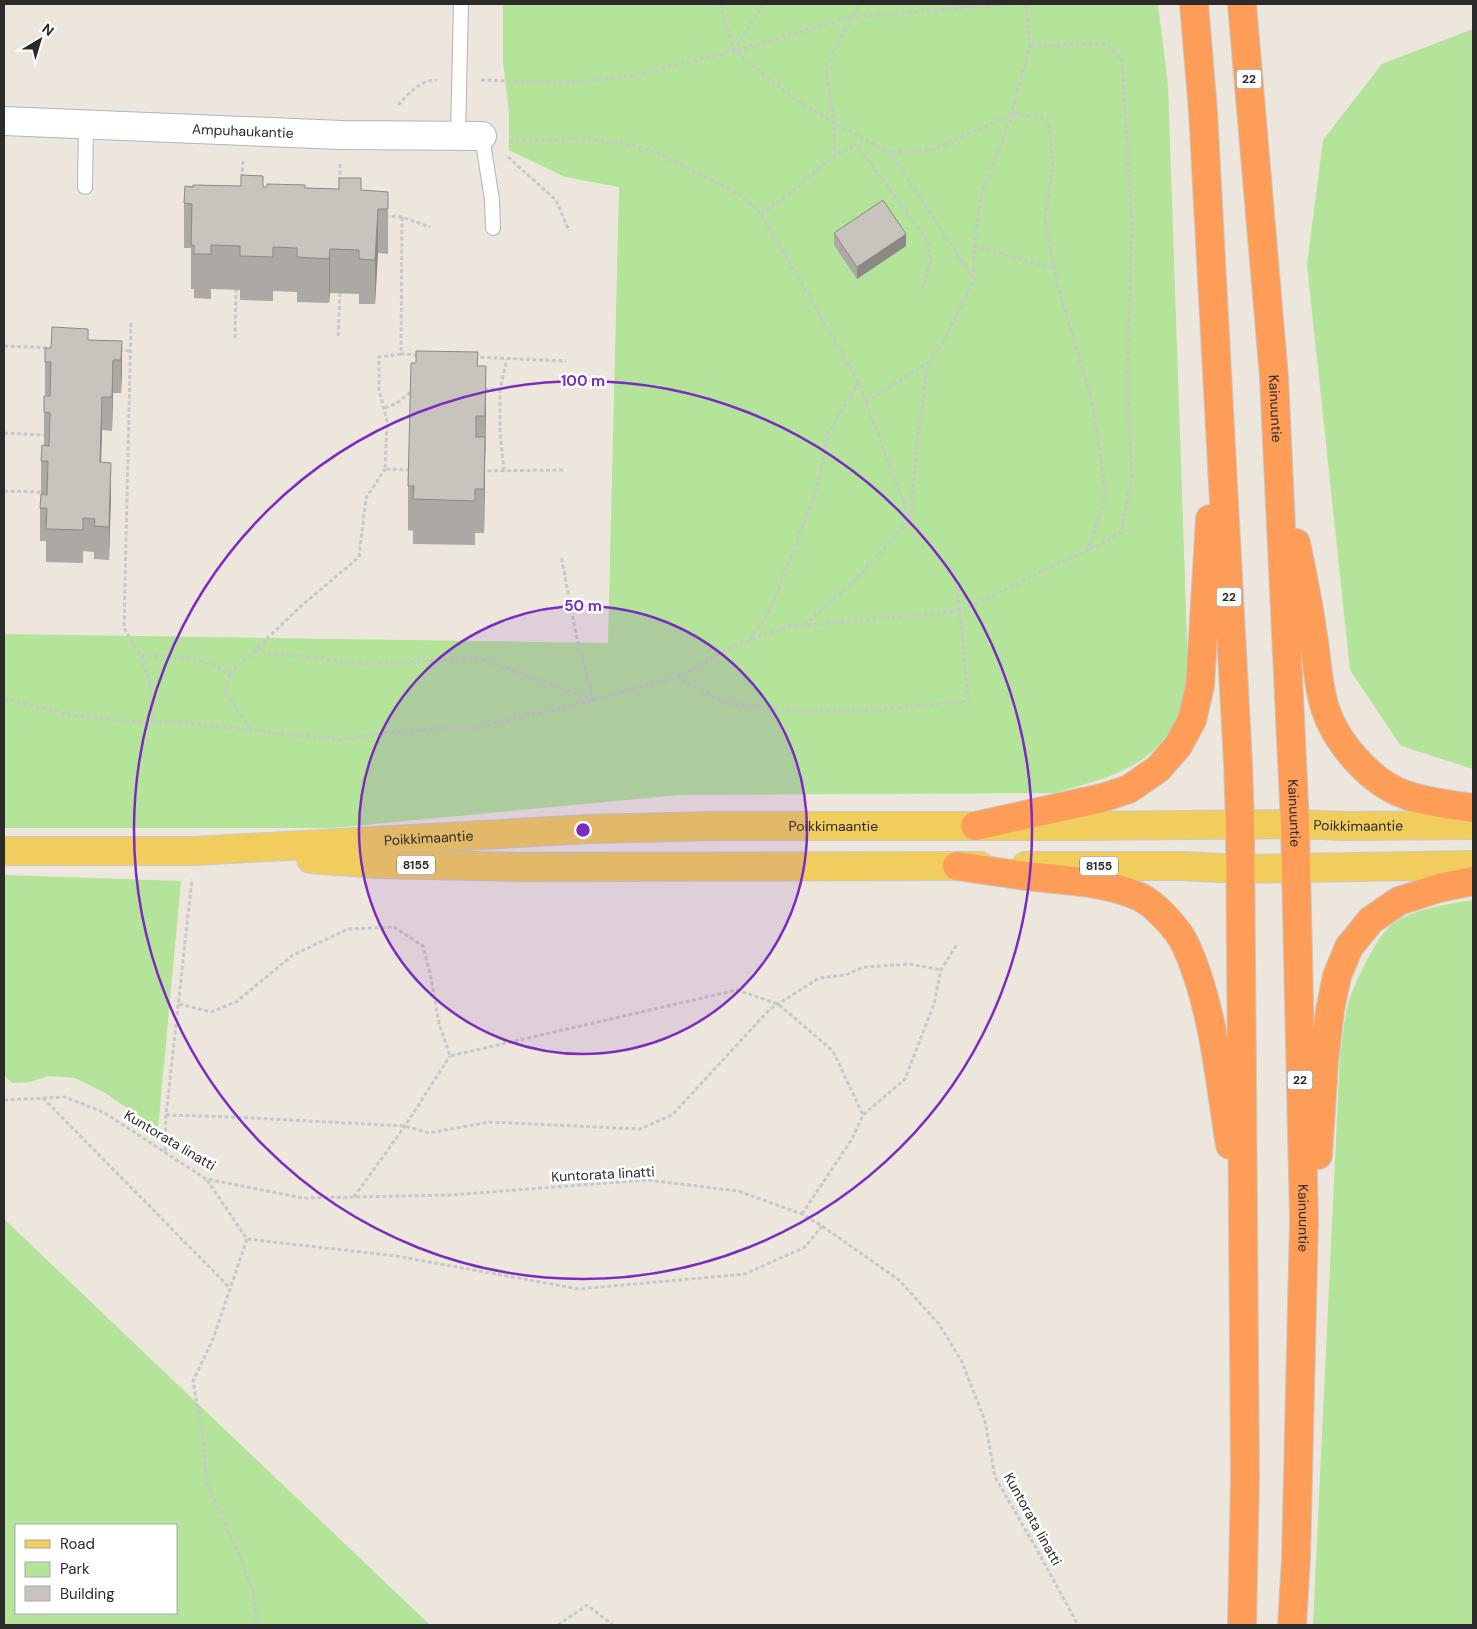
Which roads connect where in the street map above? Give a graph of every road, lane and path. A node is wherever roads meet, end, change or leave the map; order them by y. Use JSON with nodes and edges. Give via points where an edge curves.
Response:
{"nodes":[{"id":1,"x":461,"y":4,"type":"edge"},
{"id":2,"x":720,"y":4,"type":"edge"},
{"id":3,"x":763,"y":4,"type":"edge"},
{"id":4,"x":859,"y":4,"type":"edge"},
{"id":5,"x":1009,"y":4,"type":"edge"},
{"id":6,"x":1026,"y":4,"type":"edge"},
{"id":7,"x":1194,"y":4,"type":"edge"},
{"id":8,"x":1242,"y":4,"type":"edge"},
{"id":9,"x":852,"y":18,"type":"junction"},
{"id":10,"x":1030,"y":45,"type":"junction"},
{"id":11,"x":734,"y":51,"type":"junction"},
{"id":12,"x":503,"y":81,"type":"dead end"},
{"id":13,"x":1013,"y":114,"type":"junction"},
{"id":14,"x":4,"y":121,"type":"edge"},
{"id":15,"x":834,"y":123,"type":"junction"},
{"id":16,"x":86,"y":125,"type":"junction"},
{"id":17,"x":243,"y":132,"type":"junction"},
{"id":18,"x":341,"y":135,"type":"junction"},
{"id":19,"x":470,"y":136,"type":"junction"},
{"id":20,"x":891,"y":153,"type":"junction"},
{"id":21,"x":835,"y":157,"type":"junction"},
{"id":22,"x":340,"y":184,"type":"edge"},
{"id":23,"x":242,"y":185,"type":"edge"},
{"id":24,"x":84,"y":187,"type":"dead end"},
{"id":25,"x":761,"y":214,"type":"junction"},
{"id":26,"x":384,"y":216,"type":"edge"},
{"id":27,"x":402,"y":216,"type":"junction"},
{"id":28,"x":430,"y":227,"type":"dead end"},
{"id":29,"x":493,"y":228,"type":"dead end"},
{"id":30,"x":569,"y":231,"type":"dead end"},
{"id":31,"x":974,"y":246,"type":"junction"},
{"id":32,"x":1055,"y":269,"type":"junction"},
{"id":33,"x":974,"y":279,"type":"junction"},
{"id":34,"x":923,"y":289,"type":"dead end"},
{"id":35,"x":236,"y":290,"type":"edge"},
{"id":36,"x":340,"y":293,"type":"edge"},
{"id":37,"x":131,"y":323,"type":"dead end"},
{"id":38,"x":338,"y":336,"type":"dead end"},
{"id":39,"x":235,"y":338,"type":"dead end"},
{"id":40,"x":4,"y":346,"type":"edge"},
{"id":41,"x":62,"y":348,"type":"edge"},
{"id":42,"x":111,"y":350,"type":"edge"},
{"id":43,"x":131,"y":351,"type":"junction"},
{"id":44,"x":401,"y":354,"type":"junction"},
{"id":45,"x":420,"y":355,"type":"edge"},
{"id":46,"x":468,"y":357,"type":"edge"},
{"id":47,"x":506,"y":359,"type":"junction"},
{"id":48,"x":566,"y":361,"type":"dead end"},
{"id":49,"x":928,"y":363,"type":"junction"},
{"id":50,"x":1217,"y":370,"type":"junction"},
{"id":51,"x":859,"y":383,"type":"junction"},
{"id":52,"x":415,"y":389,"type":"edge"},
{"id":53,"x":480,"y":389,"type":"edge"},
{"id":54,"x":500,"y":390,"type":"junction"},
{"id":55,"x":866,"y":402,"type":"junction"},
{"id":56,"x":385,"y":408,"type":"junction"},
{"id":57,"x":4,"y":433,"type":"edge"},
{"id":58,"x":44,"y":435,"type":"edge"},
{"id":59,"x":1278,"y":458,"type":"junction"},
{"id":60,"x":386,"y":469,"type":"junction"},
{"id":61,"x":410,"y":470,"type":"edge"},
{"id":62,"x":504,"y":470,"type":"junction"},
{"id":63,"x":563,"y":470,"type":"dead end"},
{"id":64,"x":476,"y":471,"type":"edge"},
{"id":65,"x":4,"y":491,"type":"edge"},
{"id":66,"x":41,"y":492,"type":"edge"},
{"id":67,"x":910,"y":520,"type":"junction"},
{"id":68,"x":1088,"y":550,"type":"junction"},
{"id":69,"x":561,"y":556,"type":"dead end"},
{"id":70,"x":960,"y":611,"type":"junction"},
{"id":71,"x":804,"y":626,"type":"junction"},
{"id":72,"x":750,"y":640,"type":"junction"},
{"id":73,"x":255,"y":651,"type":"junction"},
{"id":74,"x":141,"y":656,"type":"junction"},
{"id":75,"x":230,"y":674,"type":"junction"},
{"id":76,"x":678,"y":676,"type":"junction"},
{"id":77,"x":4,"y":700,"type":"edge"},
{"id":78,"x":592,"y":700,"type":"junction"},
{"id":79,"x":154,"y":722,"type":"junction"},
{"id":80,"x":250,"y":730,"type":"junction"},
{"id":81,"x":1473,"y":808,"type":"edge"},
{"id":82,"x":1240,"y":824,"type":"junction"},
{"id":83,"x":1295,"y":824,"type":"junction"},
{"id":84,"x":1473,"y":825,"type":"edge"},
{"id":85,"x":975,"y":826,"type":"junction"},
{"id":86,"x":4,"y":851,"type":"edge"},
{"id":87,"x":195,"y":851,"type":"junction"},
{"id":88,"x":1473,"y":865,"type":"edge"},
{"id":89,"x":957,"y":866,"type":"junction"},
{"id":90,"x":1240,"y":868,"type":"junction"},
{"id":91,"x":1296,"y":868,"type":"junction"},
{"id":92,"x":1473,"y":881,"type":"edge"},
{"id":93,"x":957,"y":944,"type":"dead end"},
{"id":94,"x":941,"y":970,"type":"junction"},
{"id":95,"x":179,"y":1004,"type":"junction"},
{"id":96,"x":778,"y":1004,"type":"junction"},
{"id":97,"x":450,"y":1056,"type":"junction"},
{"id":98,"x":43,"y":1098,"type":"junction"},
{"id":99,"x":4,"y":1100,"type":"edge"},
{"id":100,"x":166,"y":1115,"type":"junction"},
{"id":101,"x":862,"y":1115,"type":"junction"},
{"id":102,"x":405,"y":1126,"type":"junction"},
{"id":103,"x":164,"y":1152,"type":"junction"},
{"id":104,"x":206,"y":1179,"type":"junction"},
{"id":105,"x":354,"y":1197,"type":"junction"},
{"id":106,"x":802,"y":1214,"type":"junction"},
{"id":107,"x":822,"y":1226,"type":"junction"},
{"id":108,"x":247,"y":1239,"type":"junction"},
{"id":109,"x":1244,"y":1284,"type":"junction"},
{"id":110,"x":230,"y":1288,"type":"junction"},
{"id":111,"x":1302,"y":1293,"type":"junction"},
{"id":112,"x":257,"y":1625,"type":"edge"},
{"id":113,"x":558,"y":1625,"type":"edge"},
{"id":114,"x":613,"y":1625,"type":"edge"},
{"id":115,"x":1078,"y":1625,"type":"edge"},
{"id":116,"x":1242,"y":1625,"type":"edge"},
{"id":117,"x":1292,"y":1625,"type":"edge"}],
"edges":[{"from":1,"to":19,"type":"lane"},
{"from":2,"to":11,"type":"path"},
{"from":3,"to":11,"type":"path"},
{"from":4,"to":9,"type":"path"},
{"from":5,"to":9,"type":"path"},
{"from":6,"to":10,"type":"path"},
{"from":7,"to":50,"type":"highway","number":"22"},
{"from":8,"to":59,"type":"highway","name":"Kainuuntie","number":"22"},
{"from":9,"to":11,"type":"path"},
{"from":9,"to":15,"type":"path","via":[[826,66]]},
{"from":10,"to":13,"type":"path"},
{"from":10,"to":68,"type":"path","via":[[1107,44],[1122,60],[1132,225],[1127,386],[1132,476],[1122,533]]},
{"from":11,"to":12,"type":"path","via":[[631,76],[568,83]]},
{"from":11,"to":15,"type":"path","via":[[792,97]]},
{"from":13,"to":20,"type":"path","via":[[934,149]]},
{"from":13,"to":31,"type":"path","via":[[982,192]]},
{"from":13,"to":32,"type":"path","via":[[1048,119],[1053,164],[1045,219]]},
{"from":14,"to":16,"type":"street","name":"Ampuhaukantie"},
{"from":15,"to":20,"type":"path"},
{"from":15,"to":21,"type":"path"},
{"from":16,"to":17,"type":"street","name":"Ampuhaukantie"},
{"from":16,"to":24,"type":"lane"},
{"from":17,"to":18,"type":"street","name":"Ampuhaukantie"},
{"from":17,"to":23,"type":"path"},
{"from":18,"to":19,"type":"street","name":"Ampuhaukantie"},
{"from":18,"to":22,"type":"path"},
{"from":19,"to":25,"type":"path","via":[[500,142],[586,139],[649,150],[744,197]]},
{"from":19,"to":29,"type":"lane","via":[[492,200]]},
{"from":19,"to":30,"type":"path","via":[[556,200]]},
{"from":20,"to":33,"type":"path"},
{"from":21,"to":25,"type":"path"},
{"from":21,"to":34,"type":"path","via":[[856,144],[928,242],[931,261]]},
{"from":25,"to":51,"type":"path"},
{"from":26,"to":27,"type":"path"},
{"from":27,"to":28,"type":"path"},
{"from":27,"to":44,"type":"path"},
{"from":31,"to":32,"type":"path"},
{"from":31,"to":33,"type":"path"},
{"from":32,"to":68,"type":"path","via":[[1092,401],[1106,495]]},
{"from":33,"to":49,"type":"path","via":[[945,338]]},
{"from":35,"to":39,"type":"path"},
{"from":36,"to":38,"type":"path"},
{"from":37,"to":43,"type":"path"},
{"from":40,"to":41,"type":"path"},
{"from":42,"to":43,"type":"path"},
{"from":43,"to":74,"type":"path","via":[[124,628]]},
{"from":44,"to":45,"type":"path"},
{"from":44,"to":56,"type":"path","via":[[379,357],[380,390]]},
{"from":46,"to":47,"type":"path"},
{"from":47,"to":48,"type":"path"},
{"from":47,"to":54,"type":"path"},
{"from":49,"to":55,"type":"path"},
{"from":49,"to":67,"type":"path"},
{"from":50,"to":82,"type":"highway","number":"22"},
{"from":50,"to":85,"type":"highway","via":[[1200,686],[1192,720],[1178,746],[1158,768],[1129,788],[1102,798]]},
{"from":51,"to":55,"type":"path"},
{"from":51,"to":72,"type":"path","via":[[828,433],[817,489],[771,608]]},
{"from":52,"to":56,"type":"path"},
{"from":53,"to":54,"type":"path"},
{"from":54,"to":62,"type":"path"},
{"from":55,"to":67,"type":"path"},
{"from":56,"to":60,"type":"path"},
{"from":57,"to":58,"type":"path"},
{"from":59,"to":81,"type":"highway","via":[[1305,586],[1325,708],[1338,735],[1376,779],[1405,795]]},
{"from":59,"to":83,"type":"highway","name":"Kainuuntie","number":"22"},
{"from":60,"to":61,"type":"path"},
{"from":60,"to":73,"type":"path","via":[[366,498],[359,558],[300,607]]},
{"from":62,"to":63,"type":"path"},
{"from":62,"to":64,"type":"path"},
{"from":65,"to":66,"type":"path"},
{"from":67,"to":70,"type":"path","via":[[954,574]]},
{"from":67,"to":71,"type":"path","via":[[858,576]]},
{"from":68,"to":70,"type":"path"},
{"from":69,"to":78,"type":"path"},
{"from":70,"to":71,"type":"path"},
{"from":70,"to":76,"type":"path","via":[[968,701],[876,710],[796,711],[726,703]]},
{"from":71,"to":72,"type":"path","via":[[786,627]]},
{"from":72,"to":76,"type":"path"},
{"from":73,"to":75,"type":"path"},
{"from":73,"to":78,"type":"path","via":[[365,664],[478,658]]},
{"from":74,"to":75,"type":"path","via":[[172,655],[219,666]]},
{"from":74,"to":79,"type":"path","via":[[150,685]]},
{"from":75,"to":80,"type":"path","via":[[226,690]]},
{"from":76,"to":78,"type":"path"},
{"from":77,"to":79,"type":"path","via":[[70,715]]},
{"from":78,"to":80,"type":"path","via":[[476,728],[395,732],[343,740]]},
{"from":79,"to":80,"type":"path"},
{"from":82,"to":83,"type":"main road","name":"Poikkimaantie"},
{"from":82,"to":85,"type":"main road","name":"Poikkimaantie","number":"8155"},
{"from":82,"to":90,"type":"highway","number":"22"},
{"from":83,"to":84,"type":"main road","name":"Poikkimaantie"},
{"from":83,"to":91,"type":"highway","name":"Kainuuntie","number":"22"},
{"from":85,"to":87,"type":"main road","name":"Poikkimaantie","number":"8155","via":[[589,829]]},
{"from":86,"to":87,"type":"main road","name":"Poikkimaantie","number":"8155"},
{"from":87,"to":89,"type":"main road","name":"Poikkimaantie","number":"8155","via":[[378,864],[502,867]]},
{"from":87,"to":95,"type":"path"},
{"from":88,"to":91,"type":"main road","name":"Poikkimaantie"},
{"from":89,"to":90,"type":"main road","name":"Poikkimaantie","number":"8155"},
{"from":89,"to":109,"type":"highway","via":[[1112,887],[1141,898],[1164,915],[1186,944],[1200,983],[1212,1035],[1231,1153]]},
{"from":90,"to":91,"type":"main road","name":"Poikkimaantie"},
{"from":90,"to":109,"type":"highway","number":"22"},
{"from":91,"to":111,"type":"highway","name":"Kainuuntie","number":"22","via":[[1304,1221]]},
{"from":92,"to":111,"type":"highway","via":[[1438,888],[1399,902],[1371,920],[1349,947],[1337,976],[1330,1010]]},
{"from":93,"to":94,"type":"path"},
{"from":94,"to":96,"type":"path","via":[[910,964],[864,967],[845,975],[819,978]]},
{"from":94,"to":101,"type":"path","via":[[934,1004],[905,1079]]},
{"from":95,"to":97,"type":"path","via":[[211,1012],[236,1002],[293,955],[332,936],[348,929],[394,927],[422,946],[439,1023]]},
{"from":95,"to":100,"type":"path"},
{"from":96,"to":97,"type":"path","via":[[737,990]]},
{"from":96,"to":101,"type":"path","via":[[833,1052]]},
{"from":96,"to":102,"type":"path","via":[[672,1115],[640,1129],[489,1122],[429,1133]]},
{"from":97,"to":102,"type":"path"},
{"from":98,"to":99,"type":"path","name":"Kuntorata Iinatti"},
{"from":98,"to":103,"type":"path","name":"Kuntorata Iinatti","via":[[65,1097],[103,1112]]},
{"from":98,"to":110,"type":"path"},
{"from":100,"to":102,"type":"path"},
{"from":100,"to":103,"type":"path"},
{"from":101,"to":106,"type":"path","via":[[852,1139]]},
{"from":102,"to":105,"type":"path"},
{"from":103,"to":104,"type":"path","name":"Kuntorata Iinatti"},
{"from":104,"to":105,"type":"path","name":"Kuntorata Iinatti","via":[[303,1198]]},
{"from":104,"to":108,"type":"path"},
{"from":105,"to":106,"type":"path","name":"Kuntorata Iinatti","via":[[451,1195],[647,1180],[738,1191]]},
{"from":106,"to":107,"type":"path","name":"Kuntorata Iinatti"},
{"from":107,"to":108,"type":"path","via":[[805,1247],[745,1274],[578,1289],[396,1256]]},
{"from":107,"to":115,"type":"path","name":"Kuntorata Iinatti","via":[[899,1280],[938,1324],[962,1362],[985,1421],[995,1477]]},
{"from":108,"to":110,"type":"path"},
{"from":109,"to":116,"type":"highway","number":"22"},
{"from":110,"to":112,"type":"path","via":[[213,1339],[193,1382],[203,1436],[207,1484],[236,1545],[253,1591]]},
{"from":111,"to":117,"type":"highway","name":"Kainuuntie","number":"22"},
{"from":113,"to":114,"type":"path","via":[[587,1604]]}]}
